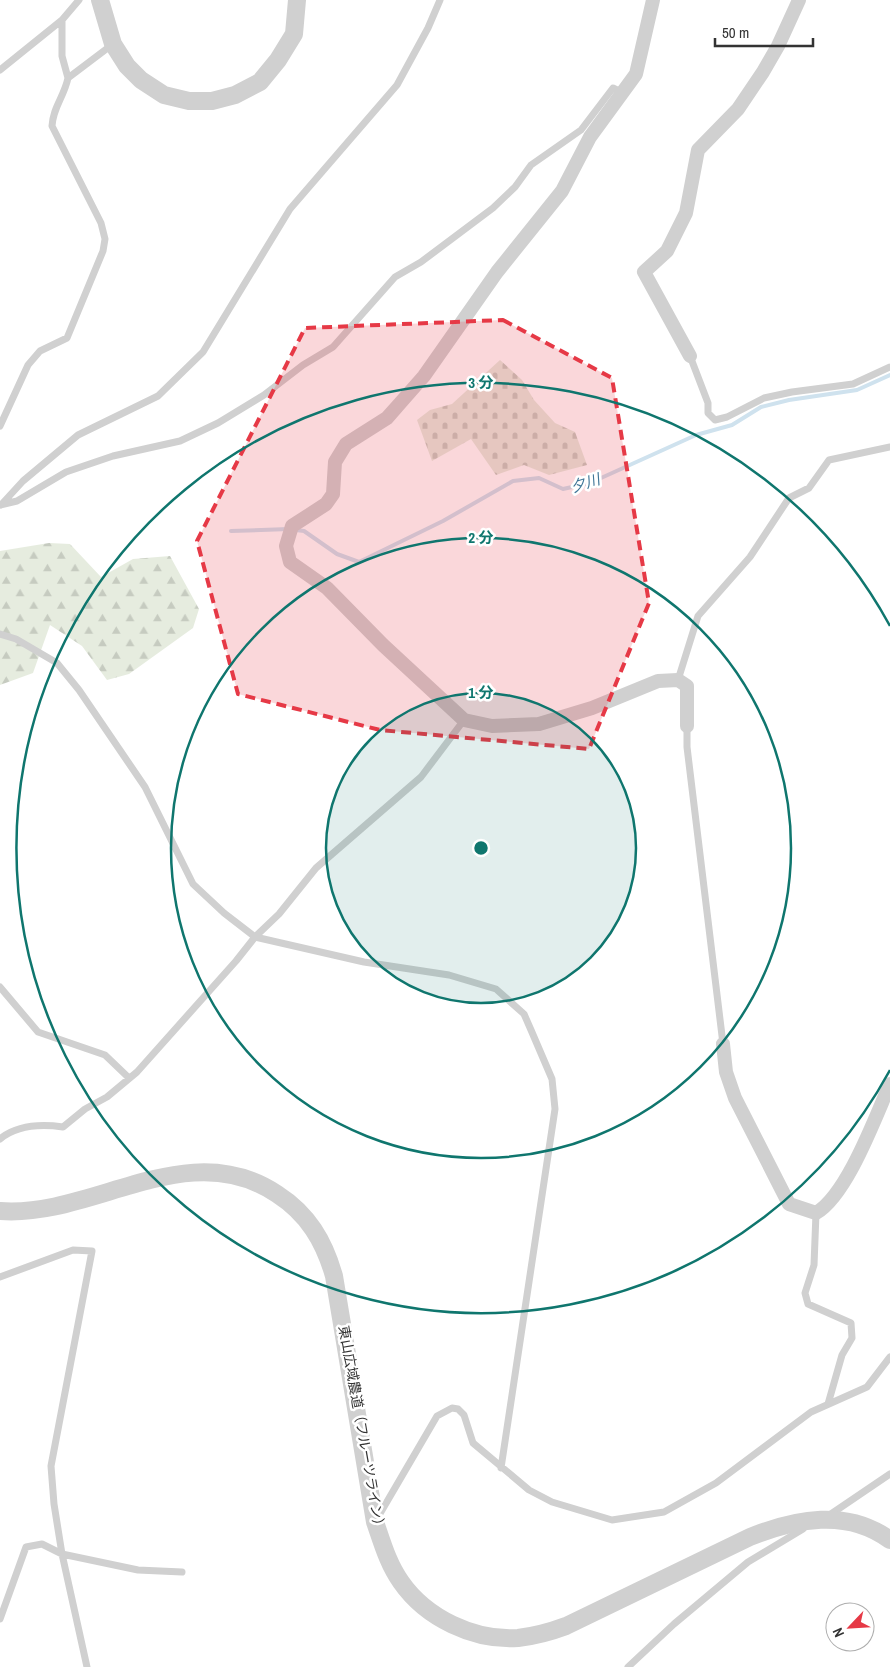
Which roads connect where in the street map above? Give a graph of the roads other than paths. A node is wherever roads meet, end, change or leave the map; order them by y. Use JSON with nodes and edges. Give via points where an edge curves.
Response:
{"nodes":[{"id":1,"x":79,"y":0,"type":"edge"},
{"id":2,"x":100,"y":0,"type":"edge"},
{"id":3,"x":297,"y":0,"type":"edge"},
{"id":4,"x":440,"y":0,"type":"edge"},
{"id":5,"x":653,"y":0,"type":"edge"},
{"id":6,"x":799,"y":0,"type":"edge"},
{"id":7,"x":62,"y":20,"type":"junction"},
{"id":8,"x":113,"y":44,"type":"junction"},
{"id":9,"x":0,"y":70,"type":"edge"},
{"id":10,"x":68,"y":78,"type":"junction"},
{"id":11,"x":622,"y":92,"type":"junction"},
{"id":12,"x":690,"y":356,"type":"joint"},
{"id":13,"x":890,"y":367,"type":"edge"},
{"id":14,"x":0,"y":426,"type":"edge"},
{"id":15,"x":890,"y":447,"type":"edge"},
{"id":16,"x":0,"y":506,"type":"edge"},
{"id":17,"x":0,"y":634,"type":"edge"},
{"id":18,"x":678,"y":680,"type":"junction"},
{"id":19,"x":464,"y":720,"type":"junction"},
{"id":20,"x":687,"y":726,"type":"joint"},
{"id":21,"x":255,"y":937,"type":"junction"},
{"id":22,"x":0,"y":987,"type":"edge"},
{"id":23,"x":723,"y":1044,"type":"joint"},
{"id":24,"x":129,"y":1078,"type":"junction"},
{"id":25,"x":890,"y":1084,"type":"edge"},
{"id":26,"x":0,"y":1140,"type":"edge"},
{"id":27,"x":0,"y":1211,"type":"edge"},
{"id":28,"x":816,"y":1213,"type":"junction"},
{"id":29,"x":0,"y":1277,"type":"edge"},
{"id":30,"x":890,"y":1358,"type":"edge"},
{"id":31,"x":828,"y":1404,"type":"junction"},
{"id":32,"x":502,"y":1468,"type":"junction"},
{"id":33,"x":890,"y":1474,"type":"edge"},
{"id":34,"x":823,"y":1519,"type":"junction"},
{"id":35,"x":376,"y":1522,"type":"junction"},
{"id":36,"x":890,"y":1540,"type":"edge"},
{"id":37,"x":62,"y":1554,"type":"junction"},
{"id":38,"x":182,"y":1572,"type":"dead end"},
{"id":39,"x":0,"y":1619,"type":"edge"},
{"id":40,"x":87,"y":1667,"type":"edge"},
{"id":41,"x":628,"y":1667,"type":"edge"}],
"edges":[{"from":1,"to":7,"type":"lane"},
{"from":2,"to":8,"type":"street"},
{"from":3,"to":8,"type":"street","via":[[294,34],[260,82],[235,95],[212,101],[189,101],[164,95],[127,66]]},
{"from":4,"to":16,"type":"lane","via":[[397,85],[290,209],[203,352],[158,396],[78,434],[23,481]]},
{"from":5,"to":11,"type":"street","via":[[636,74]]},
{"from":6,"to":12,"type":"street","via":[[763,72],[738,108],[698,150],[686,213],[667,251],[644,272]]},
{"from":7,"to":9,"type":"lane"},
{"from":7,"to":10,"type":"lane","via":[[62,56]]},
{"from":8,"to":10,"type":"lane"},
{"from":10,"to":14,"type":"lane","via":[[65,90],[52,111],[52,126],[101,222],[105,239],[103,251],[66,338],[40,351],[28,364]]},
{"from":11,"to":16,"type":"lane","via":[[613,88],[581,130],[532,165],[515,187],[492,208],[421,262],[395,277],[334,347],[303,365],[264,395],[180,441],[113,456],[66,472],[17,501]]},
{"from":11,"to":19,"type":"street","via":[[590,137],[562,191],[497,272],[424,376],[387,418],[346,444],[335,462],[333,494],[326,504],[292,526],[286,546],[290,562],[327,588]]},
{"from":12,"to":13,"type":"lane","via":[[708,403],[708,412],[714,420],[764,398],[853,384]]},
{"from":15,"to":18,"type":"lane","via":[[829,460],[809,488],[789,498],[750,557],[698,616]]},
{"from":17,"to":21,"type":"lane","via":[[16,639],[57,663],[146,787],[193,884]]},
{"from":18,"to":19,"type":"street","via":[[658,681],[592,708],[539,724],[492,726]]},
{"from":18,"to":20,"type":"street","via":[[687,686]]},
{"from":19,"to":21,"type":"lane","via":[[421,777],[316,868],[279,914]]},
{"from":20,"to":23,"type":"lane"},
{"from":21,"to":24,"type":"lane"},
{"from":21,"to":32,"type":"lane","via":[[364,962],[448,975],[496,989],[524,1014],[540,1048],[552,1079],[555,1109]]},
{"from":22,"to":24,"type":"lane","via":[[38,1032],[105,1055]]},
{"from":23,"to":28,"type":"street","via":[[726,1072],[735,1098],[789,1204]]},
{"from":24,"to":26,"type":"lane","via":[[63,1127],[46,1124],[12,1131]]},
{"from":25,"to":28,"type":"street","via":[[850,1169],[828,1206]]},
{"from":27,"to":35,"type":"street","name":"東山広域農道（フルーツライン）","via":[[37,1210],[170,1175],[194,1172],[219,1172],[245,1178],[284,1198],[318,1233],[328,1254]]},
{"from":28,"to":31,"type":"lane","via":[[814,1265],[805,1293],[808,1304],[851,1323],[852,1338],[842,1355]]},
{"from":29,"to":37,"type":"lane","via":[[73,1250],[92,1251],[51,1466]]},
{"from":30,"to":31,"type":"lane","via":[[867,1387]]},
{"from":31,"to":32,"type":"lane","via":[[810,1412],[716,1483],[664,1512],[612,1520],[552,1502],[528,1490]]},
{"from":32,"to":35,"type":"lane","via":[[473,1444],[464,1415],[452,1408],[437,1416]]},
{"from":33,"to":34,"type":"lane"},
{"from":34,"to":35,"type":"street","name":"東山広域農道（フルーツライン）","via":[[779,1525],[566,1626],[540,1635],[516,1638],[470,1631],[448,1623],[420,1604],[400,1581]]},
{"from":34,"to":36,"type":"street","name":"東山広域農道（フルーツライン）","via":[[845,1521]]},
{"from":34,"to":41,"type":"lane","via":[[748,1562]]},
{"from":37,"to":38,"type":"lane","via":[[138,1570]]},
{"from":37,"to":39,"type":"lane","via":[[42,1544],[26,1548]]},
{"from":37,"to":40,"type":"lane"}]}
